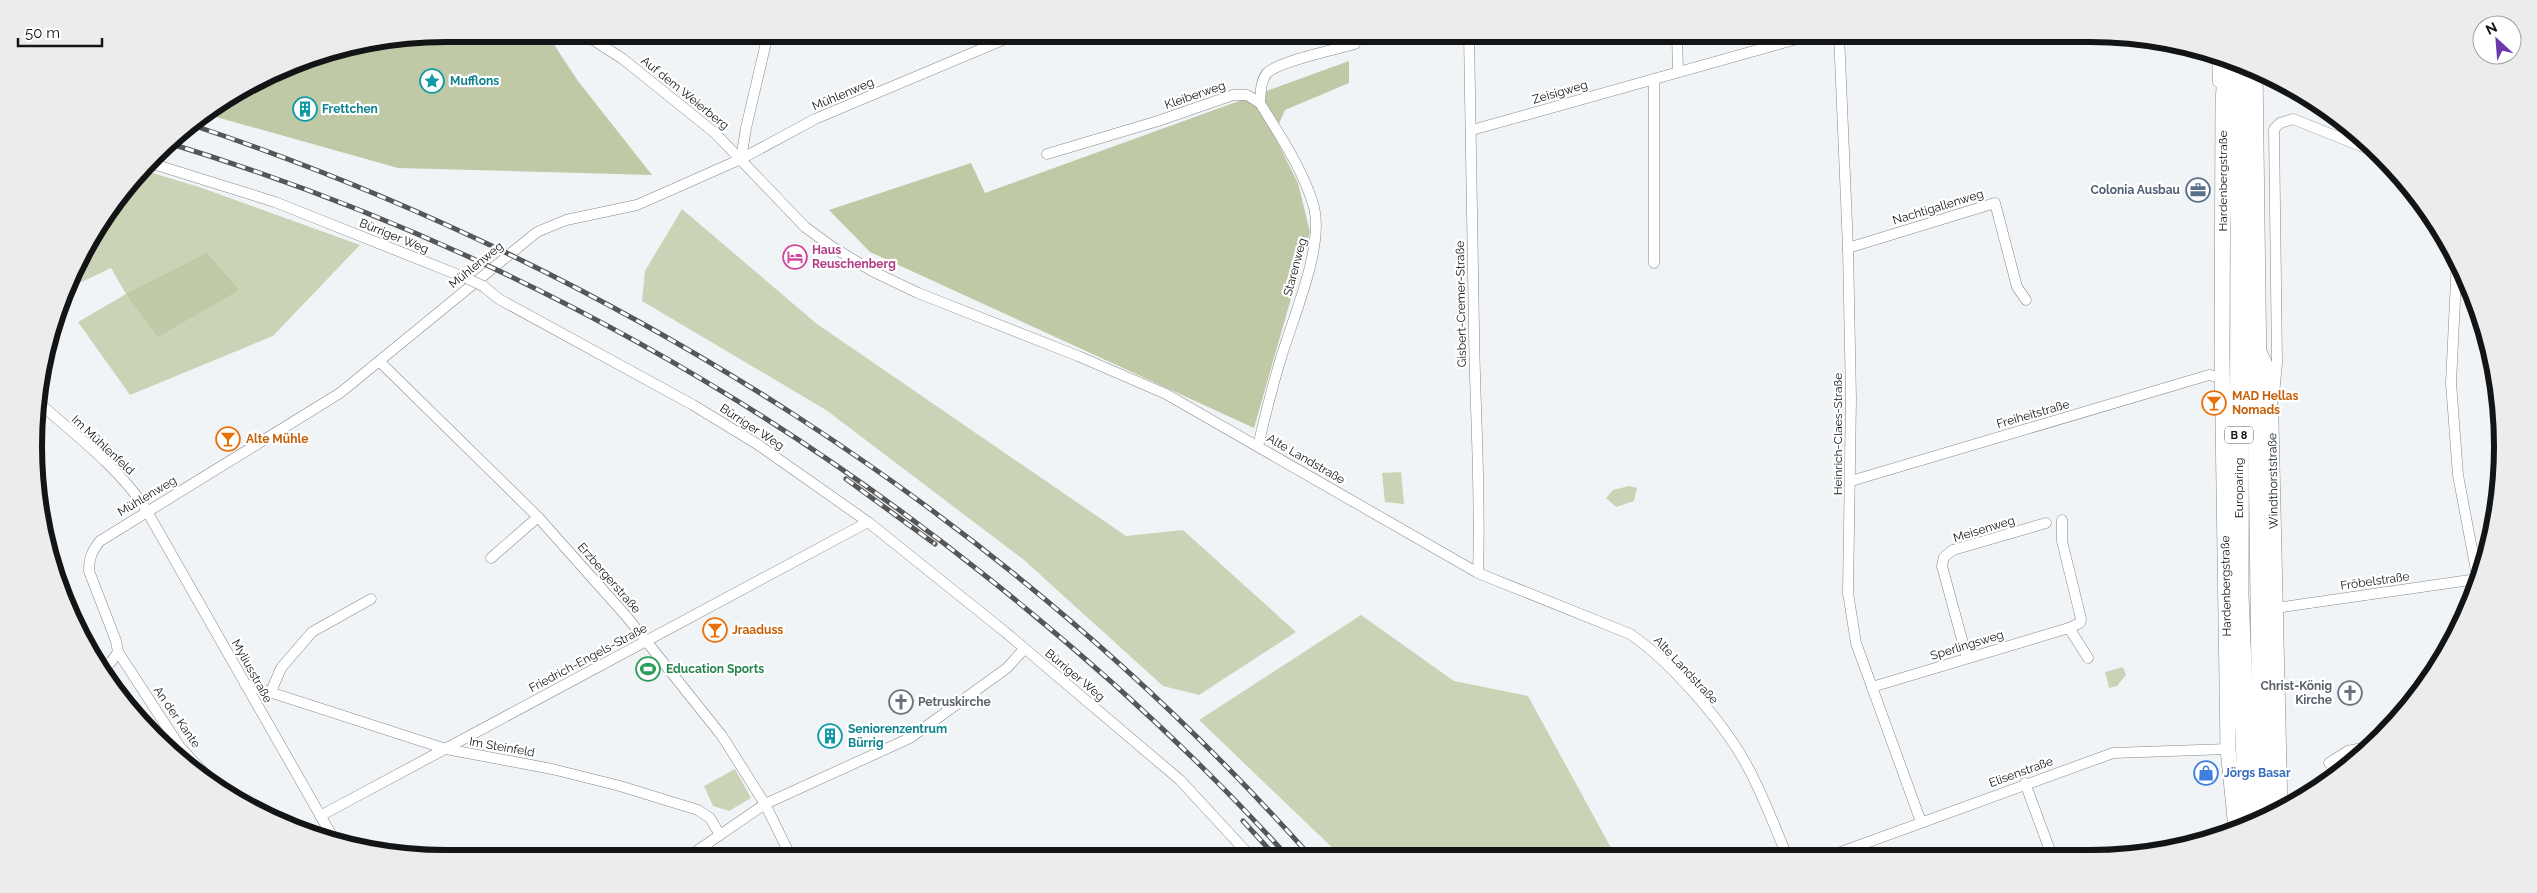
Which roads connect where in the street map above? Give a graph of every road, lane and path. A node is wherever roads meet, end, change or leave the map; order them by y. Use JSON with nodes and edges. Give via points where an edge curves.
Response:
{"nodes":[{"id":1,"x":596,"y":42,"type":"edge"},
{"id":2,"x":766,"y":42,"type":"edge"},
{"id":3,"x":998,"y":42,"type":"edge"},
{"id":4,"x":1469,"y":42,"type":"edge"},
{"id":5,"x":1677,"y":42,"type":"edge"},
{"id":6,"x":1786,"y":42,"type":"edge"},
{"id":7,"x":1839,"y":42,"type":"edge"},
{"id":8,"x":1355,"y":44,"type":"dead end"},
{"id":9,"x":2218,"y":63,"type":"edge"},
{"id":10,"x":2225,"y":66,"type":"edge"},
{"id":11,"x":2235,"y":69,"type":"edge"},
{"id":12,"x":1678,"y":72,"type":"junction"},
{"id":13,"x":2253,"y":77,"type":"edge"},
{"id":14,"x":1654,"y":79,"type":"junction"},
{"id":15,"x":1260,"y":103,"type":"junction"},
{"id":16,"x":2223,"y":103,"type":"junction"},
{"id":17,"x":1472,"y":130,"type":"junction"},
{"id":18,"x":2360,"y":146,"type":"edge"},
{"id":19,"x":1047,"y":154,"type":"dead end"},
{"id":20,"x":741,"y":159,"type":"junction"},
{"id":21,"x":157,"y":165,"type":"edge"},
{"id":22,"x":1848,"y":248,"type":"junction"},
{"id":23,"x":1654,"y":263,"type":"dead end"},
{"id":24,"x":2455,"y":273,"type":"edge"},
{"id":25,"x":2026,"y":300,"type":"dead end"},
{"id":26,"x":2256,"y":346,"type":"junction"},
{"id":27,"x":380,"y":362,"type":"junction"},
{"id":28,"x":2223,"y":378,"type":"junction"},
{"id":29,"x":44,"y":408,"type":"edge"},
{"id":30,"x":2271,"y":422,"type":"junction"},
{"id":31,"x":1258,"y":446,"type":"junction"},
{"id":32,"x":1851,"y":481,"type":"junction"},
{"id":33,"x":147,"y":511,"type":"junction"},
{"id":34,"x":538,"y":517,"type":"junction"},
{"id":35,"x":2062,"y":520,"type":"dead end"},
{"id":36,"x":868,"y":522,"type":"junction"},
{"id":37,"x":2046,"y":523,"type":"dead end"},
{"id":38,"x":491,"y":558,"type":"dead end"},
{"id":39,"x":2475,"y":569,"type":"edge"},
{"id":40,"x":1478,"y":573,"type":"junction"},
{"id":41,"x":2471,"y":581,"type":"edge"},
{"id":42,"x":371,"y":599,"type":"dead end"},
{"id":43,"x":2276,"y":608,"type":"junction"},
{"id":44,"x":2069,"y":628,"type":"junction"},
{"id":45,"x":646,"y":642,"type":"junction"},
{"id":46,"x":1024,"y":649,"type":"junction"},
{"id":47,"x":118,"y":652,"type":"junction"},
{"id":48,"x":1967,"y":658,"type":"junction"},
{"id":49,"x":2088,"y":658,"type":"dead end"},
{"id":50,"x":107,"y":664,"type":"edge"},
{"id":51,"x":245,"y":684,"type":"junction"},
{"id":52,"x":1872,"y":687,"type":"junction"},
{"id":53,"x":270,"y":694,"type":"junction"},
{"id":54,"x":446,"y":749,"type":"junction"},
{"id":55,"x":2228,"y":749,"type":"junction"},
{"id":56,"x":2358,"y":749,"type":"edge"},
{"id":57,"x":191,"y":759,"type":"edge"},
{"id":58,"x":2329,"y":763,"type":"dead end"},
{"id":59,"x":2025,"y":783,"type":"junction"},
{"id":60,"x":2280,"y":803,"type":"edge"},
{"id":61,"x":765,"y":804,"type":"junction"},
{"id":62,"x":2266,"y":811,"type":"edge"},
{"id":63,"x":320,"y":816,"type":"junction"},
{"id":64,"x":2250,"y":818,"type":"edge"},
{"id":65,"x":1921,"y":822,"type":"junction"},
{"id":66,"x":2236,"y":823,"type":"edge"},
{"id":67,"x":330,"y":833,"type":"edge"},
{"id":68,"x":720,"y":835,"type":"junction"},
{"id":69,"x":698,"y":850,"type":"edge"},
{"id":70,"x":788,"y":850,"type":"edge"},
{"id":71,"x":1245,"y":850,"type":"edge"},
{"id":72,"x":1784,"y":850,"type":"edge"},
{"id":73,"x":1846,"y":850,"type":"edge"},
{"id":74,"x":2050,"y":850,"type":"edge"}],
"edges":[{"from":1,"to":20,"type":"street","name":"Auf dem Weierberg","via":[[623,59],[715,133]]},
{"from":2,"to":20,"type":"street"},
{"from":3,"to":20,"type":"street","name":"Mühlenweg","via":[[815,119]]},
{"from":4,"to":17,"type":"street","name":"Gisbert-Cremer-Straße"},
{"from":5,"to":12,"type":"street"},
{"from":6,"to":12,"type":"street","name":"Zeisigweg"},
{"from":7,"to":22,"type":"street","name":"Heinrich-Claes-Straße"},
{"from":8,"to":15,"type":"street","via":[[1269,72],[1262,82]]},
{"from":9,"to":16,"type":"street","name":"Hardenbergstraße","via":[[2218,87]]},
{"from":10,"to":16,"type":"main road","name":"Hardenbergstraße"},
{"from":11,"to":64,"type":"highway","name":"Europaring","number":"B 8","via":[[2240,226],[2239,595]]},
{"from":12,"to":14,"type":"street","name":"Zeisigweg"},
{"from":13,"to":26,"type":"highway","name":"Europaring","number":"B 8"},
{"from":14,"to":17,"type":"street","name":"Zeisigweg"},
{"from":14,"to":23,"type":"street"},
{"from":15,"to":19,"type":"street","name":"Kleiberweg","via":[[1248,95],[1233,95],[1158,122]]},
{"from":15,"to":31,"type":"street","name":"Starenweg","via":[[1303,177],[1314,208],[1316,234]]},
{"from":16,"to":28,"type":"main road","name":"Hardenbergstraße"},
{"from":17,"to":40,"type":"street","name":"Gisbert-Cremer-Straße","via":[[1480,518]]},
{"from":18,"to":30,"type":"street","name":"Windthorststraße","via":[[2292,120],[2280,123],[2274,129],[2277,363]]},
{"from":20,"to":27,"type":"street","name":"Mühlenweg","via":[[637,206],[566,220],[537,232]]},
{"from":20,"to":31,"type":"street","name":"Alte Landstraße","via":[[805,227],[872,271],[918,293],[1166,394]]},
{"from":21,"to":36,"type":"street","name":"Bürriger Weg","bridge":true,"via":[[275,202],[484,286],[499,299],[749,439]]},
{"from":22,"to":25,"type":"street","name":"Nachtigallenweg","via":[[1995,203],[2017,287]]},
{"from":22,"to":32,"type":"street","name":"Heinrich-Claes-Straße"},
{"from":24,"to":39,"type":"street","via":[[2451,382],[2458,475]]},
{"from":26,"to":30,"type":"main road","via":[[2267,369]]},
{"from":26,"to":62,"type":"highway","name":"Europaring","number":"B 8"},
{"from":27,"to":33,"type":"street","name":"Mühlenweg","via":[[340,393]]},
{"from":27,"to":34,"type":"street","name":"Erzbergerstraße"},
{"from":28,"to":32,"type":"street","name":"Freiheitstraße","via":[[2209,375]]},
{"from":28,"to":55,"type":"main road","name":"Hardenbergstraße"},
{"from":29,"to":33,"type":"street","name":"Im Mühlenfeld","via":[[104,460],[135,492]]},
{"from":30,"to":43,"type":"main road","name":"Windthorststraße"},
{"from":31,"to":40,"type":"street","name":"Alte Landstraße"},
{"from":32,"to":52,"type":"street","name":"Heinrich-Claes-Straße","via":[[1850,615]]},
{"from":33,"to":47,"type":"street","name":"Mühlenweg","via":[[100,541],[89,560],[91,582]]},
{"from":33,"to":51,"type":"street","name":"Myliusstraße"},
{"from":34,"to":38,"type":"street"},
{"from":34,"to":45,"type":"street","name":"Erzbergerstraße"},
{"from":35,"to":44,"type":"street","name":"Sperlingsweg","via":[[2062,541],[2081,619],[2080,623]]},
{"from":36,"to":45,"type":"street","name":"Friedrich-Engels-Straße"},
{"from":36,"to":46,"type":"street","name":"Bürriger Weg"},
{"from":37,"to":48,"type":"street","name":"Meisenweg","via":[[1952,550],[1944,557],[1942,566]]},
{"from":40,"to":72,"type":"street","name":"Alte Landstraße","via":[[1630,634],[1648,646],[1726,733],[1745,762]]},
{"from":41,"to":43,"type":"street","name":"Fröbelstraße"},
{"from":42,"to":53,"type":"street","via":[[312,632],[281,668]]},
{"from":43,"to":60,"type":"main road","name":"Windthorststraße"},
{"from":44,"to":48,"type":"street","name":"Sperlingsweg"},
{"from":44,"to":49,"type":"street"},
{"from":45,"to":54,"type":"street","name":"Friedrich-Engels-Straße"},
{"from":45,"to":61,"type":"street","name":"Erzbergerstraße","via":[[722,736]]},
{"from":46,"to":61,"type":"street","via":[[1007,668],[910,738]]},
{"from":46,"to":71,"type":"street","name":"Bürriger Weg","via":[[1180,780]]},
{"from":47,"to":50,"type":"street"},
{"from":47,"to":57,"type":"street","name":"An der Kante","via":[[180,747]]},
{"from":48,"to":52,"type":"street","name":"Sperlingsweg"},
{"from":51,"to":53,"type":"street","name":"Im Steinfeld"},
{"from":51,"to":63,"type":"street","name":"Myliusstraße"},
{"from":52,"to":65,"type":"street","name":"Heinrich-Claes-Straße"},
{"from":53,"to":54,"type":"street","name":"Im Steinfeld"},
{"from":54,"to":63,"type":"street","name":"Friedrich-Engels-Straße"},
{"from":54,"to":68,"type":"street","name":"Im Steinfeld","via":[[552,769],[698,810],[710,818]]},
{"from":55,"to":59,"type":"street","name":"Elisenstraße","via":[[2113,753]]},
{"from":55,"to":66,"type":"main road","name":"Hardenbergstraße"},
{"from":56,"to":58,"type":"street","via":[[2348,751]]},
{"from":59,"to":65,"type":"street","name":"Elisenstraße"},
{"from":59,"to":74,"type":"street"},
{"from":61,"to":68,"type":"street"},
{"from":61,"to":70,"type":"street"},
{"from":63,"to":67,"type":"street","name":"Myliusstraße"},
{"from":65,"to":73,"type":"street","name":"Elisenstraße"},
{"from":68,"to":69,"type":"street"}]}
